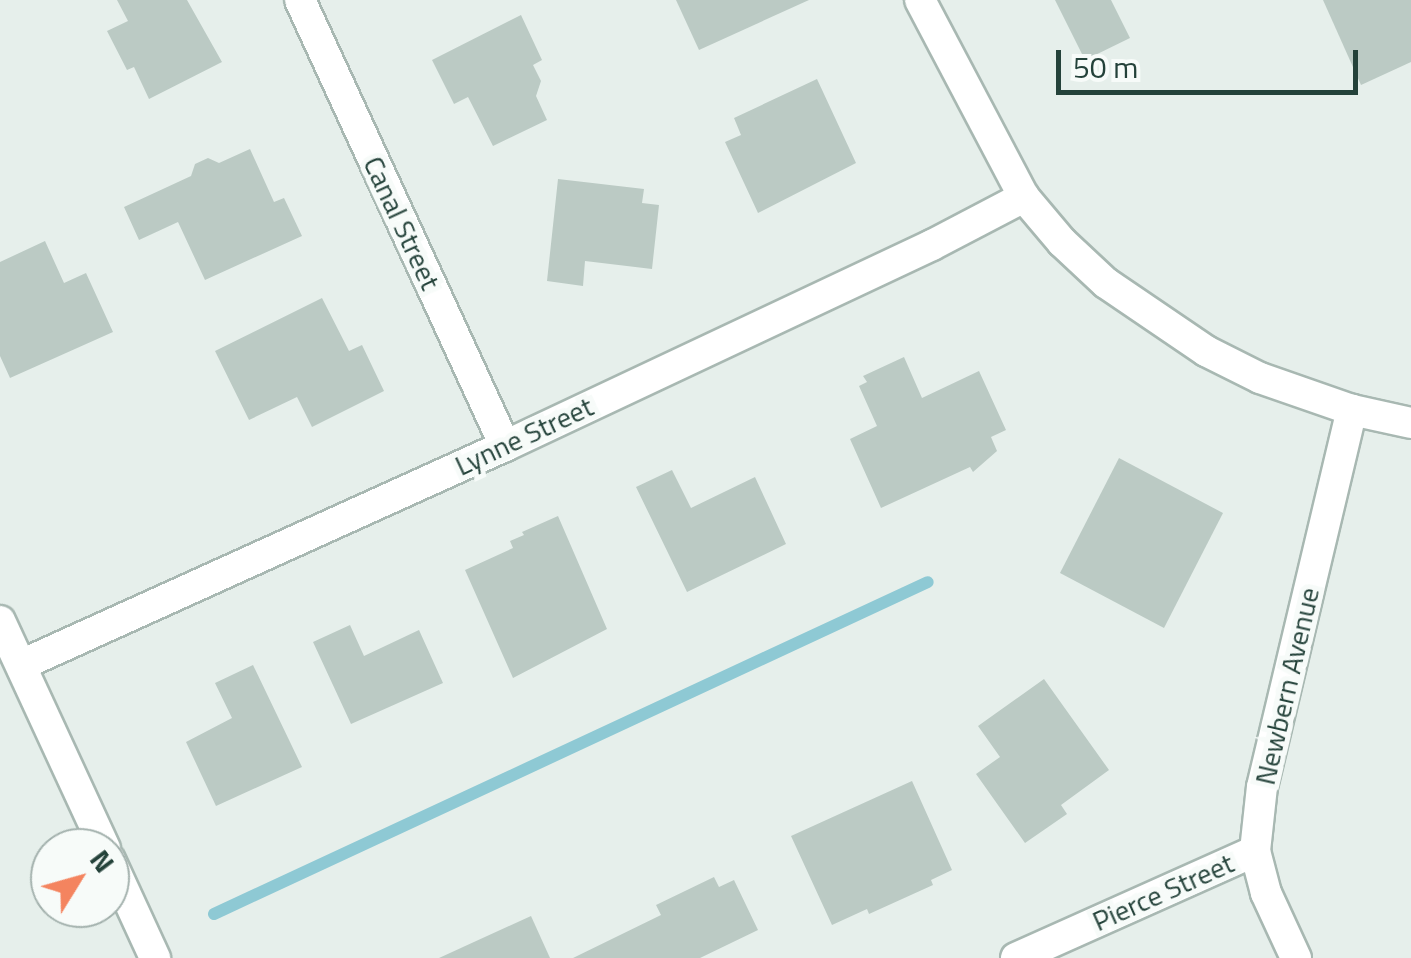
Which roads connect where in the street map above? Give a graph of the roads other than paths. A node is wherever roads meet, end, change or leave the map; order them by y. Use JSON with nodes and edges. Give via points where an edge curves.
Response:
{"nodes":[{"id":1,"x":300,"y":0,"type":"edge"},
{"id":2,"x":920,"y":0,"type":"edge"},
{"id":3,"x":1024,"y":197,"type":"junction"},
{"id":4,"x":1352,"y":410,"type":"junction"},
{"id":5,"x":1411,"y":423,"type":"edge"},
{"id":6,"x":504,"y":446,"type":"junction"},
{"id":7,"x":0,"y":621,"type":"edge"},
{"id":8,"x":20,"y":665,"type":"junction"},
{"id":9,"x":95,"y":828,"type":"edge"},
{"id":10,"x":1255,"y":851,"type":"junction"},
{"id":11,"x":130,"y":904,"type":"edge"},
{"id":12,"x":155,"y":958,"type":"edge"},
{"id":13,"x":1016,"y":958,"type":"edge"},
{"id":14,"x":1296,"y":958,"type":"edge"}],
"edges":[{"from":1,"to":6,"type":"street","name":"Canal Street"},
{"from":2,"to":3,"type":"street"},
{"from":3,"to":4,"type":"street","via":[[1062,242],[1154,318],[1260,378]]},
{"from":3,"to":6,"type":"street","name":"Lynne Street"},
{"from":4,"to":5,"type":"street"},
{"from":4,"to":10,"type":"street","name":"Newbern Avenue","via":[[1262,786]]},
{"from":6,"to":8,"type":"street","name":"Lynne Street"},
{"from":7,"to":8,"type":"street"},
{"from":8,"to":9,"type":"street"},
{"from":10,"to":13,"type":"street","name":"Pierce Street"},
{"from":10,"to":14,"type":"street","name":"Newbern Avenue"},
{"from":11,"to":12,"type":"street"}]}
